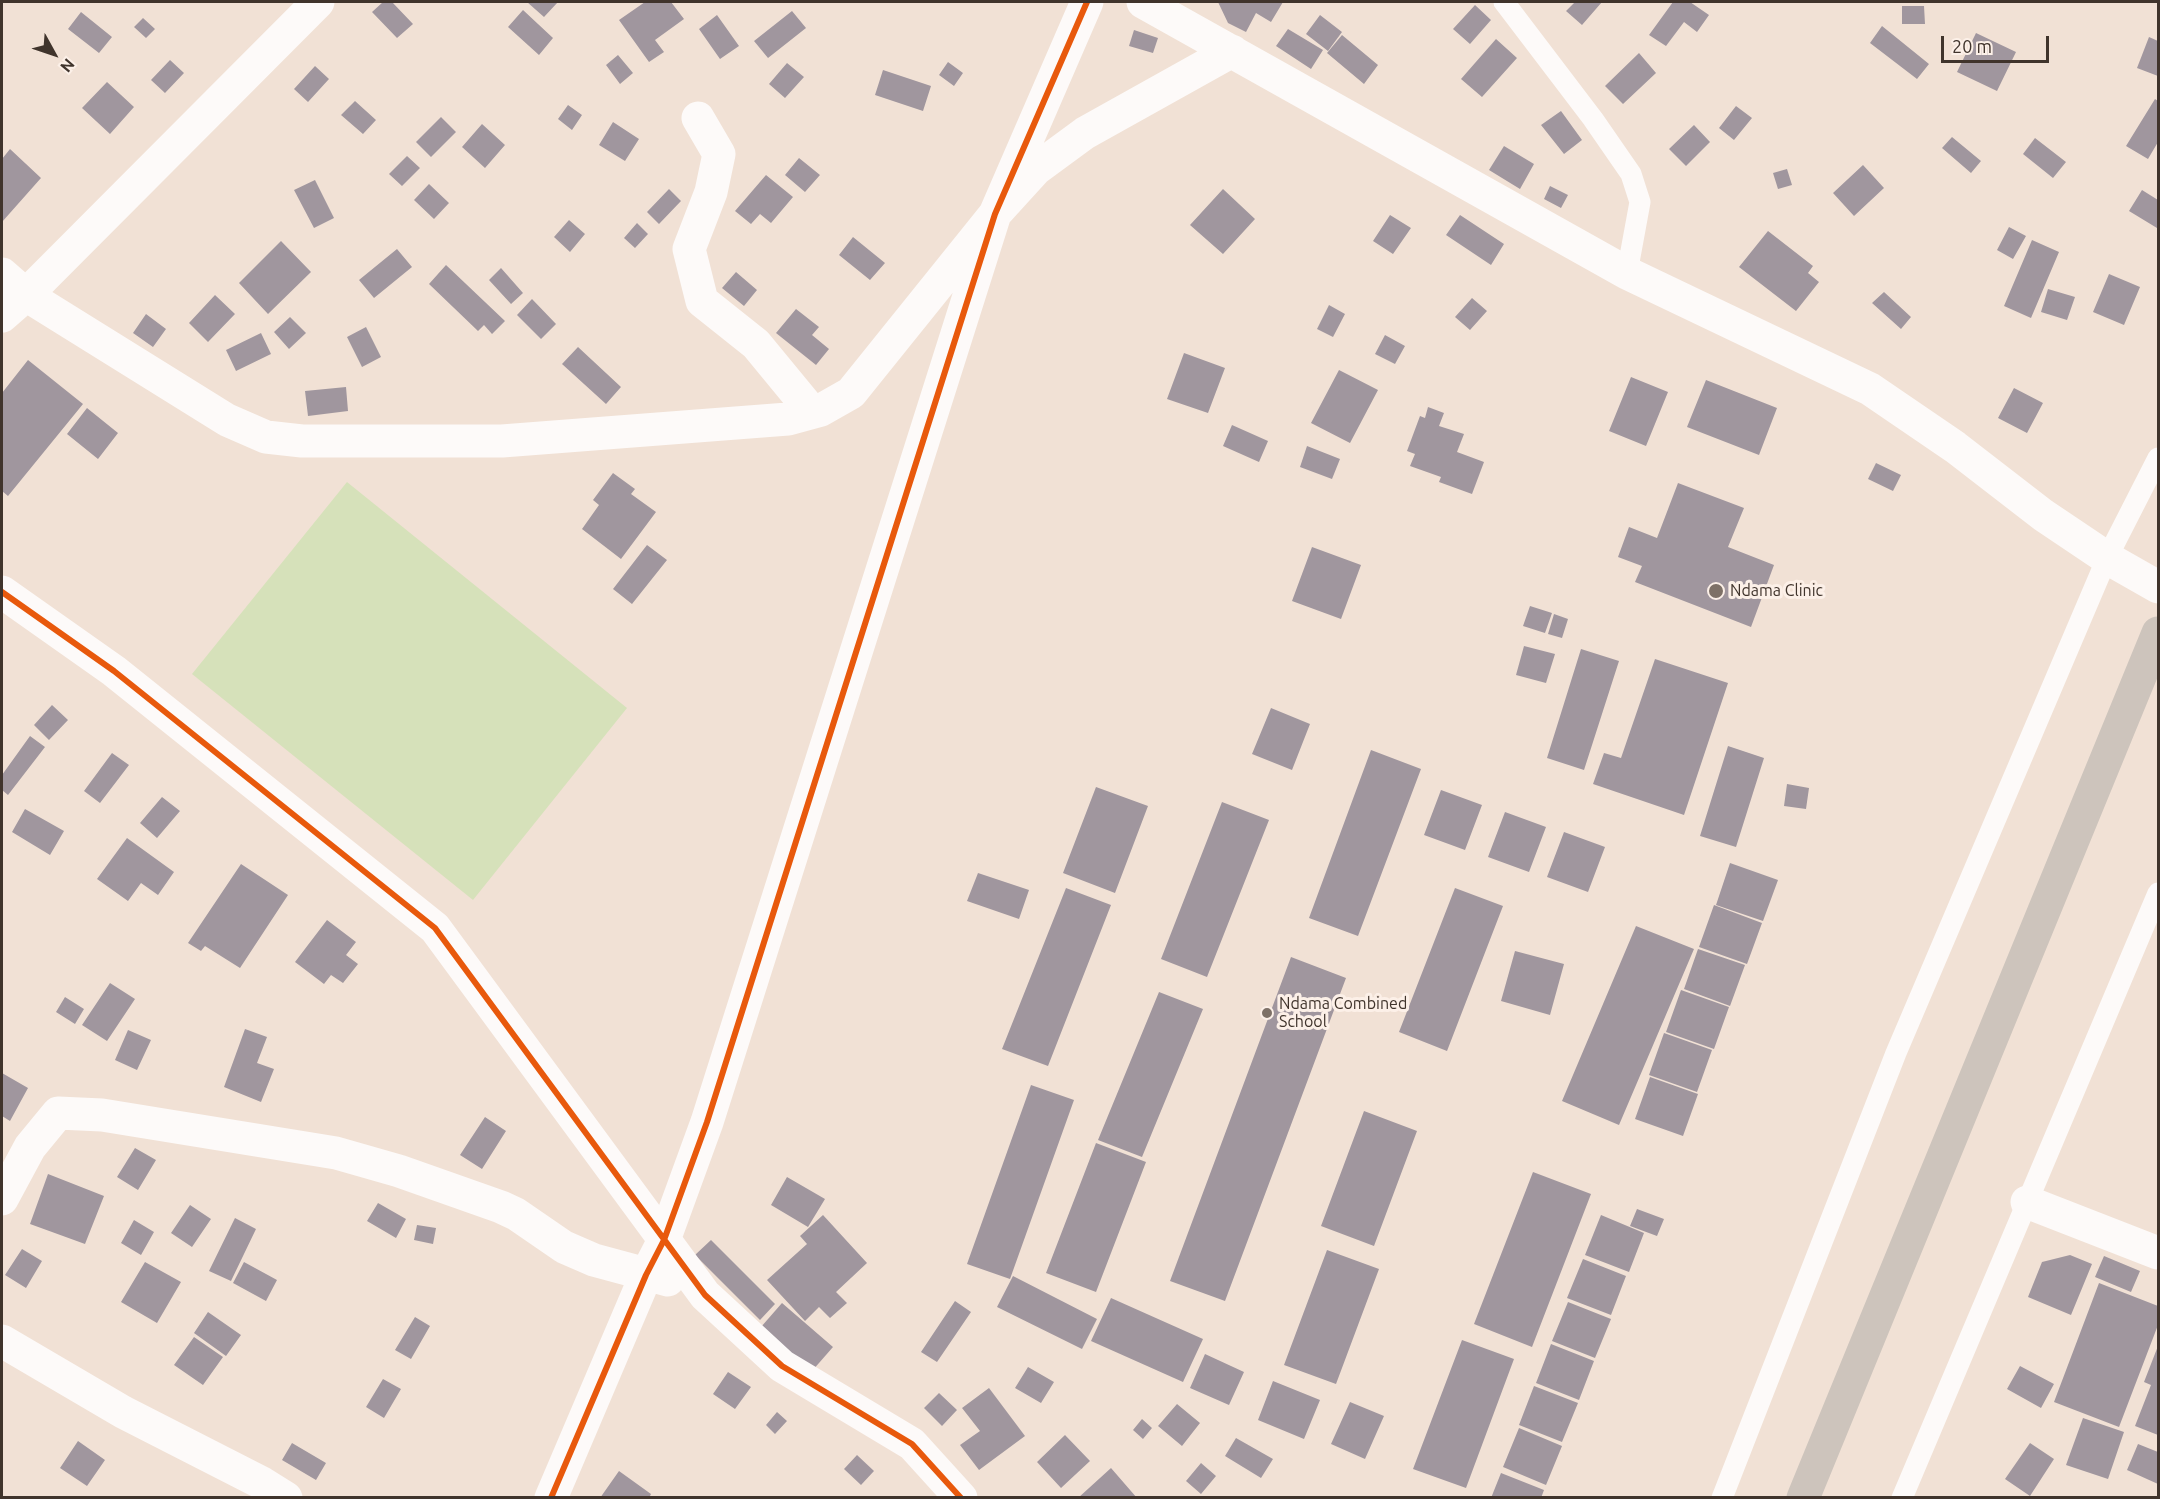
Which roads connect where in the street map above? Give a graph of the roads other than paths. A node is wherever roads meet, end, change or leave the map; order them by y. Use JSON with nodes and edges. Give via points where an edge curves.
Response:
{"nodes":[{"id":1,"x":318,"y":2,"type":"edge"},
{"id":2,"x":1087,"y":2,"type":"edge"},
{"id":3,"x":1143,"y":2,"type":"edge"},
{"id":4,"x":1503,"y":2,"type":"edge"},
{"id":5,"x":1232,"y":51,"type":"junction"},
{"id":6,"x":698,"y":118,"type":"dead end"},
{"id":7,"x":995,"y":214,"type":"junction"},
{"id":8,"x":1627,"y":273,"type":"junction"},
{"id":9,"x":2,"y":274,"type":"edge"},
{"id":10,"x":26,"y":295,"type":"junction"},
{"id":11,"x":2,"y":316,"type":"edge"},
{"id":12,"x":812,"y":412,"type":"junction"},
{"id":13,"x":2158,"y":458,"type":"edge"},
{"id":14,"x":2107,"y":558,"type":"junction"},
{"id":15,"x":2158,"y":586,"type":"edge"},
{"id":16,"x":2,"y":592,"type":"edge"},
{"id":17,"x":2,"y":609,"type":"edge"},
{"id":18,"x":34,"y":615,"type":"junction"},
{"id":19,"x":2158,"y":633,"type":"edge"},
{"id":20,"x":2158,"y":893,"type":"edge"},
{"id":21,"x":2,"y":1199,"type":"edge"},
{"id":22,"x":2027,"y":1202,"type":"junction"},
{"id":23,"x":664,"y":1240,"type":"junction"},
{"id":24,"x":2158,"y":1253,"type":"edge"},
{"id":25,"x":646,"y":1275,"type":"junction"},
{"id":26,"x":705,"y":1295,"type":"junction"},
{"id":27,"x":2,"y":1341,"type":"edge"},
{"id":28,"x":286,"y":1497,"type":"edge"},
{"id":29,"x":551,"y":1497,"type":"edge"},
{"id":30,"x":961,"y":1497,"type":"edge"},
{"id":31,"x":1722,"y":1497,"type":"edge"},
{"id":32,"x":1803,"y":1497,"type":"edge"},
{"id":33,"x":1902,"y":1497,"type":"edge"}],
"edges":[{"from":1,"to":10,"type":"street"},
{"from":2,"to":7,"type":"street"},
{"from":3,"to":5,"type":"street"},
{"from":4,"to":8,"type":"lane","via":[[1631,174],[1640,202]]},
{"from":5,"to":7,"type":"street","via":[[1085,133],[1036,169]]},
{"from":5,"to":8,"type":"street"},
{"from":6,"to":12,"type":"street","via":[[719,154],[711,192],[689,249],[702,301],[756,344]]},
{"from":7,"to":12,"type":"street","via":[[851,393]]},
{"from":7,"to":23,"type":"street","via":[[706,1122]]},
{"from":8,"to":14,"type":"street","via":[[1870,389]]},
{"from":9,"to":10,"type":"street"},
{"from":10,"to":11,"type":"street"},
{"from":10,"to":12,"type":"street","via":[[227,420],[266,437],[302,441],[502,441],[788,418]]},
{"from":13,"to":14,"type":"lane"},
{"from":14,"to":15,"type":"street"},
{"from":14,"to":31,"type":"lane","via":[[1896,1053]]},
{"from":16,"to":18,"type":"street"},
{"from":17,"to":18,"type":"street"},
{"from":18,"to":23,"type":"street","via":[[114,671],[435,928]]},
{"from":19,"to":32,"type":"highway"},
{"from":20,"to":22,"type":"lane"},
{"from":21,"to":25,"type":"street","via":[[30,1148],[58,1113],[102,1115],[336,1154],[399,1171],[516,1214],[564,1247],[594,1260]]},
{"from":22,"to":24,"type":"street"},
{"from":22,"to":33,"type":"lane"},
{"from":23,"to":25,"type":"street"},
{"from":23,"to":26,"type":"street"},
{"from":25,"to":26,"type":"street"},
{"from":25,"to":29,"type":"street"},
{"from":26,"to":30,"type":"street","via":[[782,1366],[912,1444]]},
{"from":27,"to":28,"type":"street","via":[[123,1412]]}]}
